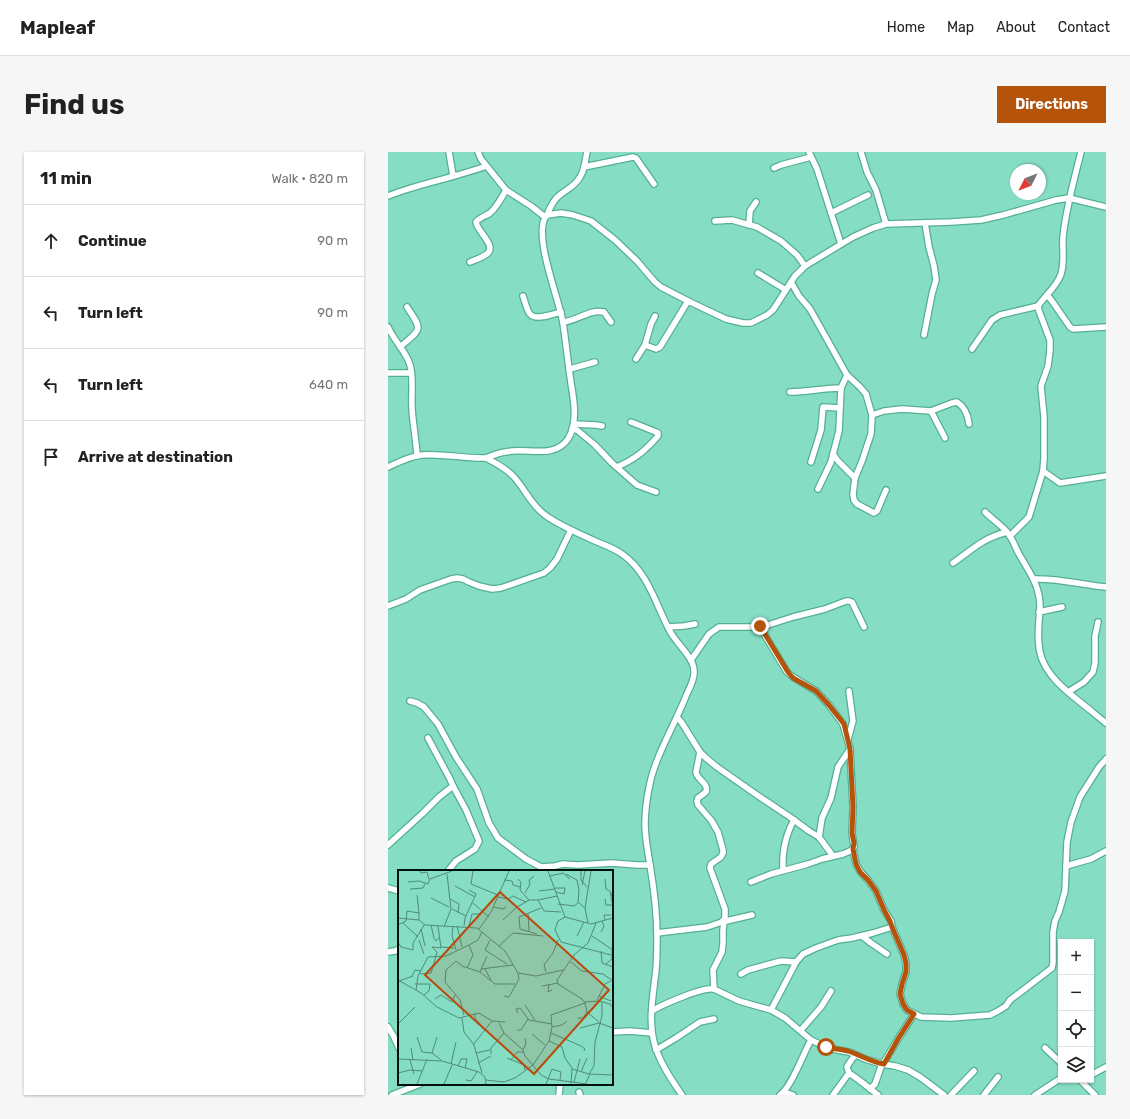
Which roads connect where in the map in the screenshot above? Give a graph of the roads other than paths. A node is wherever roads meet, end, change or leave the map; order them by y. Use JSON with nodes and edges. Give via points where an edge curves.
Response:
{"nodes":[{"id":1,"x":449,"y":152,"type":"edge"},
{"id":2,"x":478,"y":152,"type":"edge"},
{"id":3,"x":587,"y":152,"type":"edge"},
{"id":4,"x":861,"y":152,"type":"edge"},
{"id":5,"x":1081,"y":152,"type":"edge"},
{"id":6,"x":810,"y":154,"type":"edge"},
{"id":7,"x":486,"y":166,"type":"junction"},
{"id":8,"x":584,"y":167,"type":"junction"},
{"id":9,"x":774,"y":168,"type":"dead end"},
{"id":10,"x":454,"y":176,"type":"junction"},
{"id":11,"x":654,"y":184,"type":"dead end"},
{"id":12,"x":506,"y":190,"type":"junction"},
{"id":13,"x":868,"y":195,"type":"dead end"},
{"id":14,"x":388,"y":196,"type":"edge"},
{"id":15,"x":1069,"y":198,"type":"junction"},
{"id":16,"x":756,"y":202,"type":"dead end"},
{"id":17,"x":1106,"y":207,"type":"edge"},
{"id":18,"x":830,"y":213,"type":"junction"},
{"id":19,"x":546,"y":216,"type":"junction"},
{"id":20,"x":715,"y":221,"type":"dead end"},
{"id":21,"x":925,"y":223,"type":"junction"},
{"id":22,"x":886,"y":224,"type":"junction"},
{"id":23,"x":749,"y":225,"type":"junction"},
{"id":24,"x":841,"y":244,"type":"junction"},
{"id":25,"x":470,"y":262,"type":"dead end"},
{"id":26,"x":805,"y":266,"type":"junction"},
{"id":27,"x":758,"y":273,"type":"dead end"},
{"id":28,"x":791,"y":282,"type":"junction"},
{"id":29,"x":786,"y":290,"type":"junction"},
{"id":30,"x":1047,"y":295,"type":"junction"},
{"id":31,"x":523,"y":296,"type":"dead end"},
{"id":32,"x":688,"y":301,"type":"junction"},
{"id":33,"x":1038,"y":306,"type":"junction"},
{"id":34,"x":407,"y":307,"type":"dead end"},
{"id":35,"x":561,"y":312,"type":"junction"},
{"id":36,"x":655,"y":316,"type":"dead end"},
{"id":37,"x":563,"y":322,"type":"junction"},
{"id":38,"x":611,"y":322,"type":"dead end"},
{"id":39,"x":388,"y":327,"type":"edge"},
{"id":40,"x":1106,"y":327,"type":"edge"},
{"id":41,"x":924,"y":335,"type":"dead end"},
{"id":42,"x":645,"y":345,"type":"junction"},
{"id":43,"x":400,"y":347,"type":"junction"},
{"id":44,"x":972,"y":349,"type":"dead end"},
{"id":45,"x":636,"y":360,"type":"dead end"},
{"id":46,"x":595,"y":362,"type":"dead end"},
{"id":47,"x":570,"y":369,"type":"junction"},
{"id":48,"x":388,"y":373,"type":"edge"},
{"id":49,"x":411,"y":373,"type":"junction"},
{"id":50,"x":847,"y":376,"type":"junction"},
{"id":51,"x":840,"y":388,"type":"junction"},
{"id":52,"x":790,"y":392,"type":"dead end"},
{"id":53,"x":840,"y":408,"type":"junction"},
{"id":54,"x":930,"y":411,"type":"junction"},
{"id":55,"x":872,"y":415,"type":"junction"},
{"id":56,"x":631,"y":422,"type":"dead end"},
{"id":57,"x":969,"y":424,"type":"dead end"},
{"id":58,"x":573,"y":426,"type":"junction"},
{"id":59,"x":602,"y":426,"type":"dead end"},
{"id":60,"x":945,"y":438,"type":"dead end"},
{"id":61,"x":832,"y":454,"type":"junction"},
{"id":62,"x":417,"y":455,"type":"junction"},
{"id":63,"x":486,"y":458,"type":"junction"},
{"id":64,"x":811,"y":462,"type":"dead end"},
{"id":65,"x":388,"y":467,"type":"edge"},
{"id":66,"x":617,"y":467,"type":"junction"},
{"id":67,"x":1043,"y":471,"type":"junction"},
{"id":68,"x":1106,"y":476,"type":"edge"},
{"id":69,"x":855,"y":478,"type":"junction"},
{"id":70,"x":818,"y":489,"type":"dead end"},
{"id":71,"x":886,"y":490,"type":"dead end"},
{"id":72,"x":656,"y":492,"type":"dead end"},
{"id":73,"x":985,"y":512,"type":"dead end"},
{"id":74,"x":571,"y":530,"type":"junction"},
{"id":75,"x":1009,"y":534,"type":"junction"},
{"id":76,"x":953,"y":563,"type":"dead end"},
{"id":77,"x":1034,"y":580,"type":"junction"},
{"id":78,"x":1106,"y":587,"type":"edge"},
{"id":79,"x":388,"y":606,"type":"edge"},
{"id":80,"x":1062,"y":607,"type":"dead end"},
{"id":81,"x":1039,"y":612,"type":"junction"},
{"id":82,"x":1098,"y":622,"type":"dead end"},
{"id":83,"x":695,"y":624,"type":"dead end"},
{"id":84,"x":760,"y":626,"type":"junction"},
{"id":85,"x":668,"y":627,"type":"junction"},
{"id":86,"x":864,"y":627,"type":"dead end"},
{"id":87,"x":691,"y":660,"type":"junction"},
{"id":88,"x":849,"y":691,"type":"dead end"},
{"id":89,"x":1068,"y":692,"type":"junction"},
{"id":90,"x":410,"y":701,"type":"dead end"},
{"id":91,"x":677,"y":717,"type":"junction"},
{"id":92,"x":1106,"y":724,"type":"edge"},
{"id":93,"x":428,"y":738,"type":"dead end"},
{"id":94,"x":848,"y":739,"type":"junction"},
{"id":95,"x":850,"y":749,"type":"junction"},
{"id":96,"x":700,"y":752,"type":"junction"},
{"id":97,"x":1106,"y":759,"type":"edge"},
{"id":98,"x":453,"y":786,"type":"junction"},
{"id":99,"x":794,"y":820,"type":"junction"},
{"id":100,"x":819,"y":837,"type":"junction"},
{"id":101,"x":388,"y":845,"type":"edge"},
{"id":102,"x":853,"y":849,"type":"junction"},
{"id":103,"x":1106,"y":851,"type":"edge"},
{"id":104,"x":833,"y":856,"type":"junction"},
{"id":105,"x":650,"y":865,"type":"junction"},
{"id":106,"x":1066,"y":866,"type":"junction"},
{"id":107,"x":449,"y":870,"type":"edge"},
{"id":108,"x":783,"y":870,"type":"junction"},
{"id":109,"x":751,"y":882,"type":"dead end"},
{"id":110,"x":388,"y":888,"type":"edge"},
{"id":111,"x":398,"y":891,"type":"edge"},
{"id":112,"x":752,"y":915,"type":"dead end"},
{"id":113,"x":723,"y":922,"type":"junction"},
{"id":114,"x":892,"y":927,"type":"junction"},
{"id":115,"x":657,"y":932,"type":"junction"},
{"id":116,"x":862,"y":936,"type":"junction"},
{"id":117,"x":887,"y":954,"type":"dead end"},
{"id":118,"x":796,"y":962,"type":"junction"},
{"id":119,"x":741,"y":974,"type":"dead end"},
{"id":120,"x":714,"y":989,"type":"junction"},
{"id":121,"x":831,"y":991,"type":"dead end"},
{"id":122,"x":771,"y":1010,"type":"junction"},
{"id":123,"x":652,"y":1011,"type":"junction"},
{"id":124,"x":914,"y":1014,"type":"junction"},
{"id":125,"x":714,"y":1019,"type":"dead end"},
{"id":126,"x":388,"y":1027,"type":"edge"},
{"id":127,"x":801,"y":1030,"type":"junction"},
{"id":128,"x":613,"y":1032,"type":"edge"},
{"id":129,"x":652,"y":1033,"type":"junction"},
{"id":130,"x":811,"y":1040,"type":"junction"},
{"id":131,"x":398,"y":1046,"type":"edge"},
{"id":132,"x":1045,"y":1048,"type":"dead end"},
{"id":133,"x":656,"y":1050,"type":"junction"},
{"id":134,"x":855,"y":1054,"type":"junction"},
{"id":135,"x":1058,"y":1060,"type":"edge"},
{"id":136,"x":883,"y":1064,"type":"junction"},
{"id":137,"x":1106,"y":1067,"type":"edge"},
{"id":138,"x":974,"y":1071,"type":"dead end"},
{"id":139,"x":1094,"y":1073,"type":"edge"},
{"id":140,"x":849,"y":1074,"type":"junction"},
{"id":141,"x":998,"y":1077,"type":"dead end"},
{"id":142,"x":1058,"y":1080,"type":"edge"},
{"id":143,"x":1084,"y":1083,"type":"edge"},
{"id":144,"x":418,"y":1085,"type":"edge"},
{"id":145,"x":560,"y":1085,"type":"edge"},
{"id":146,"x":870,"y":1089,"type":"junction"},
{"id":147,"x":407,"y":1092,"type":"edge"},
{"id":148,"x":782,"y":1093,"type":"edge"},
{"id":149,"x":392,"y":1095,"type":"edge"},
{"id":150,"x":559,"y":1095,"type":"edge"},
{"id":151,"x":682,"y":1095,"type":"edge"},
{"id":152,"x":792,"y":1095,"type":"edge"},
{"id":153,"x":833,"y":1095,"type":"edge"},
{"id":154,"x":878,"y":1095,"type":"edge"},
{"id":155,"x":944,"y":1095,"type":"edge"},
{"id":156,"x":951,"y":1095,"type":"edge"},
{"id":157,"x":984,"y":1095,"type":"edge"},
{"id":158,"x":1035,"y":1095,"type":"edge"},
{"id":159,"x":1095,"y":1095,"type":"edge"}],
"edges":[{"from":1,"to":10,"type":"street"},
{"from":2,"to":7,"type":"street"},
{"from":3,"to":8,"type":"street"},
{"from":4,"to":22,"type":"street"},
{"from":5,"to":15,"type":"street"},
{"from":6,"to":9,"type":"street"},
{"from":6,"to":18,"type":"street"},
{"from":7,"to":10,"type":"street"},
{"from":7,"to":12,"type":"street"},
{"from":8,"to":11,"type":"street","via":[[633,157]]},
{"from":8,"to":19,"type":"street","via":[[581,177],[560,194]]},
{"from":10,"to":14,"type":"street"},
{"from":12,"to":19,"type":"street"},
{"from":12,"to":25,"type":"street","via":[[490,213],[476,222],[490,248],[488,253]]},
{"from":13,"to":18,"type":"street"},
{"from":15,"to":17,"type":"street"},
{"from":15,"to":21,"type":"street","via":[[981,220]]},
{"from":15,"to":30,"type":"street","via":[[1061,274]]},
{"from":16,"to":23,"type":"street","via":[[750,211]]},
{"from":18,"to":24,"type":"street"},
{"from":19,"to":32,"type":"street","via":[[561,213],[591,221],[615,240],[661,287]]},
{"from":19,"to":35,"type":"street","via":[[542,226],[543,245]]},
{"from":20,"to":23,"type":"street","via":[[732,220]]},
{"from":21,"to":22,"type":"street"},
{"from":21,"to":41,"type":"street","via":[[936,280]]},
{"from":22,"to":24,"type":"street","via":[[863,232]]},
{"from":23,"to":26,"type":"street","via":[[781,241]]},
{"from":24,"to":26,"type":"street"},
{"from":26,"to":28,"type":"street"},
{"from":27,"to":29,"type":"street"},
{"from":28,"to":29,"type":"street"},
{"from":28,"to":50,"type":"street","via":[[810,309]]},
{"from":29,"to":32,"type":"street","via":[[773,310],[751,323],[726,319]]},
{"from":30,"to":33,"type":"street"},
{"from":30,"to":40,"type":"street","via":[[1070,327]]},
{"from":31,"to":35,"type":"street","via":[[532,316]]},
{"from":32,"to":42,"type":"street","via":[[660,347],[656,349]]},
{"from":33,"to":44,"type":"street","via":[[992,320]]},
{"from":33,"to":67,"type":"street","via":[[1050,340],[1048,366],[1041,386],[1044,417]]},
{"from":34,"to":43,"type":"street","via":[[419,326],[418,331]]},
{"from":35,"to":37,"type":"street"},
{"from":36,"to":42,"type":"street"},
{"from":37,"to":38,"type":"street","via":[[601,311]]},
{"from":37,"to":47,"type":"street"},
{"from":39,"to":43,"type":"street"},
{"from":42,"to":45,"type":"street"},
{"from":43,"to":49,"type":"street","via":[[410,363]]},
{"from":46,"to":47,"type":"street"},
{"from":47,"to":58,"type":"street"},
{"from":48,"to":49,"type":"street"},
{"from":49,"to":62,"type":"street"},
{"from":50,"to":51,"type":"street"},
{"from":50,"to":55,"type":"street","via":[[866,394]]},
{"from":51,"to":52,"type":"street"},
{"from":51,"to":53,"type":"street"},
{"from":53,"to":61,"type":"street","via":[[839,431]]},
{"from":53,"to":64,"type":"street","via":[[823,407]]},
{"from":54,"to":55,"type":"street","via":[[902,409]]},
{"from":54,"to":57,"type":"street","via":[[957,402],[968,415]]},
{"from":54,"to":60,"type":"street"},
{"from":55,"to":69,"type":"street","via":[[870,434]]},
{"from":56,"to":66,"type":"street","via":[[658,433],[658,436],[638,456]]},
{"from":58,"to":59,"type":"street"},
{"from":58,"to":63,"type":"street","via":[[568,439],[552,451],[512,451]]},
{"from":58,"to":66,"type":"street"},
{"from":61,"to":69,"type":"street"},
{"from":61,"to":70,"type":"street","via":[[831,462]]},
{"from":62,"to":63,"type":"street"},
{"from":62,"to":65,"type":"street"},
{"from":63,"to":74,"type":"street","via":[[515,477],[544,515]]},
{"from":66,"to":72,"type":"street","via":[[637,484]]},
{"from":67,"to":68,"type":"street","via":[[1060,483]]},
{"from":67,"to":75,"type":"street","via":[[1029,517]]},
{"from":69,"to":71,"type":"street","via":[[854,500],[861,507],[874,513]]},
{"from":73,"to":75,"type":"street"},
{"from":74,"to":79,"type":"street","via":[[557,559],[544,573],[492,589],[463,579],[451,579],[420,590]]},
{"from":74,"to":85,"type":"street","via":[[614,549],[630,561],[644,577]]},
{"from":75,"to":76,"type":"street","via":[[993,536],[982,541]]},
{"from":75,"to":77,"type":"street"},
{"from":77,"to":78,"type":"street","via":[[1048,579]]},
{"from":77,"to":81,"type":"street","via":[[1038,589]]},
{"from":80,"to":81,"type":"street"},
{"from":81,"to":89,"type":"street","via":[[1039,644],[1042,659],[1051,675]]},
{"from":82,"to":89,"type":"street","via":[[1093,672],[1084,682]]},
{"from":83,"to":85,"type":"street"},
{"from":84,"to":86,"type":"street","via":[[849,601],[852,602]]},
{"from":84,"to":87,"type":"street","via":[[719,627],[709,634]]},
{"from":84,"to":94,"type":"street","via":[[793,678],[816,691],[842,721]]},
{"from":85,"to":87,"type":"street"},
{"from":87,"to":91,"type":"street","via":[[694,677]]},
{"from":88,"to":94,"type":"street","via":[[853,721]]},
{"from":89,"to":92,"type":"street"},
{"from":90,"to":105,"type":"street","via":[[424,707],[438,724],[477,789],[489,823],[498,838],[526,859],[541,867],[612,863]]},
{"from":91,"to":96,"type":"street"},
{"from":91,"to":105,"type":"street","via":[[653,770],[650,784],[645,813]]},
{"from":93,"to":98,"type":"street"},
{"from":94,"to":95,"type":"street"},
{"from":95,"to":100,"type":"street","via":[[838,767],[831,798],[822,818]]},
{"from":95,"to":102,"type":"street"},
{"from":96,"to":99,"type":"street"},
{"from":96,"to":113,"type":"street","via":[[696,775],[707,789],[697,801],[718,832],[723,850],[710,868],[725,909]]},
{"from":97,"to":106,"type":"street","via":[[1077,804],[1067,842]]},
{"from":98,"to":101,"type":"street"},
{"from":98,"to":107,"type":"street","via":[[479,841],[475,848],[456,861]]},
{"from":99,"to":100,"type":"street"},
{"from":99,"to":108,"type":"street","via":[[784,842]]},
{"from":100,"to":104,"type":"street"},
{"from":102,"to":104,"type":"street"},
{"from":102,"to":114,"type":"street","via":[[856,864],[876,891]]},
{"from":103,"to":106,"type":"street"},
{"from":104,"to":108,"type":"street"},
{"from":105,"to":115,"type":"street"},
{"from":106,"to":124,"type":"street","via":[[1065,891],[1053,932],[1053,963],[1049,972],[1010,1000],[1006,1006],[990,1015],[934,1018]]},
{"from":108,"to":109,"type":"street"},
{"from":110,"to":111,"type":"street"},
{"from":112,"to":113,"type":"street"},
{"from":113,"to":115,"type":"street"},
{"from":113,"to":120,"type":"street","via":[[722,952],[713,970]]},
{"from":114,"to":116,"type":"street"},
{"from":114,"to":124,"type":"street","via":[[906,963],[900,994],[907,1010]]},
{"from":115,"to":123,"type":"street"},
{"from":116,"to":117,"type":"street"},
{"from":116,"to":118,"type":"street","via":[[838,940],[816,948],[803,954]]},
{"from":118,"to":119,"type":"street","via":[[781,961]]},
{"from":118,"to":122,"type":"street"},
{"from":120,"to":122,"type":"street","via":[[739,1001]]},
{"from":120,"to":123,"type":"street","via":[[710,988],[668,1002]]},
{"from":121,"to":127,"type":"street"},
{"from":122,"to":127,"type":"street"},
{"from":123,"to":129,"type":"street"},
{"from":124,"to":136,"type":"street"},
{"from":125,"to":133,"type":"street","via":[[700,1022]]},
{"from":126,"to":131,"type":"street"},
{"from":127,"to":130,"type":"street"},
{"from":128,"to":129,"type":"street"},
{"from":129,"to":133,"type":"street"},
{"from":130,"to":134,"type":"street","via":[[832,1049]]},
{"from":130,"to":148,"type":"street"},
{"from":132,"to":135,"type":"street"},
{"from":133,"to":151,"type":"street"},
{"from":134,"to":136,"type":"street"},
{"from":134,"to":140,"type":"street","via":[[848,1065]]},
{"from":136,"to":146,"type":"street","via":[[875,1084]]},
{"from":136,"to":155,"type":"street","via":[[908,1070]]},
{"from":137,"to":139,"type":"street"},
{"from":138,"to":156,"type":"street"},
{"from":140,"to":146,"type":"street"},
{"from":140,"to":153,"type":"street"},
{"from":141,"to":157,"type":"street"},
{"from":142,"to":158,"type":"street"},
{"from":143,"to":159,"type":"street"},
{"from":144,"to":147,"type":"street"},
{"from":145,"to":150,"type":"street"},
{"from":146,"to":154,"type":"street"},
{"from":147,"to":149,"type":"street"},
{"from":148,"to":152,"type":"street"}]}
